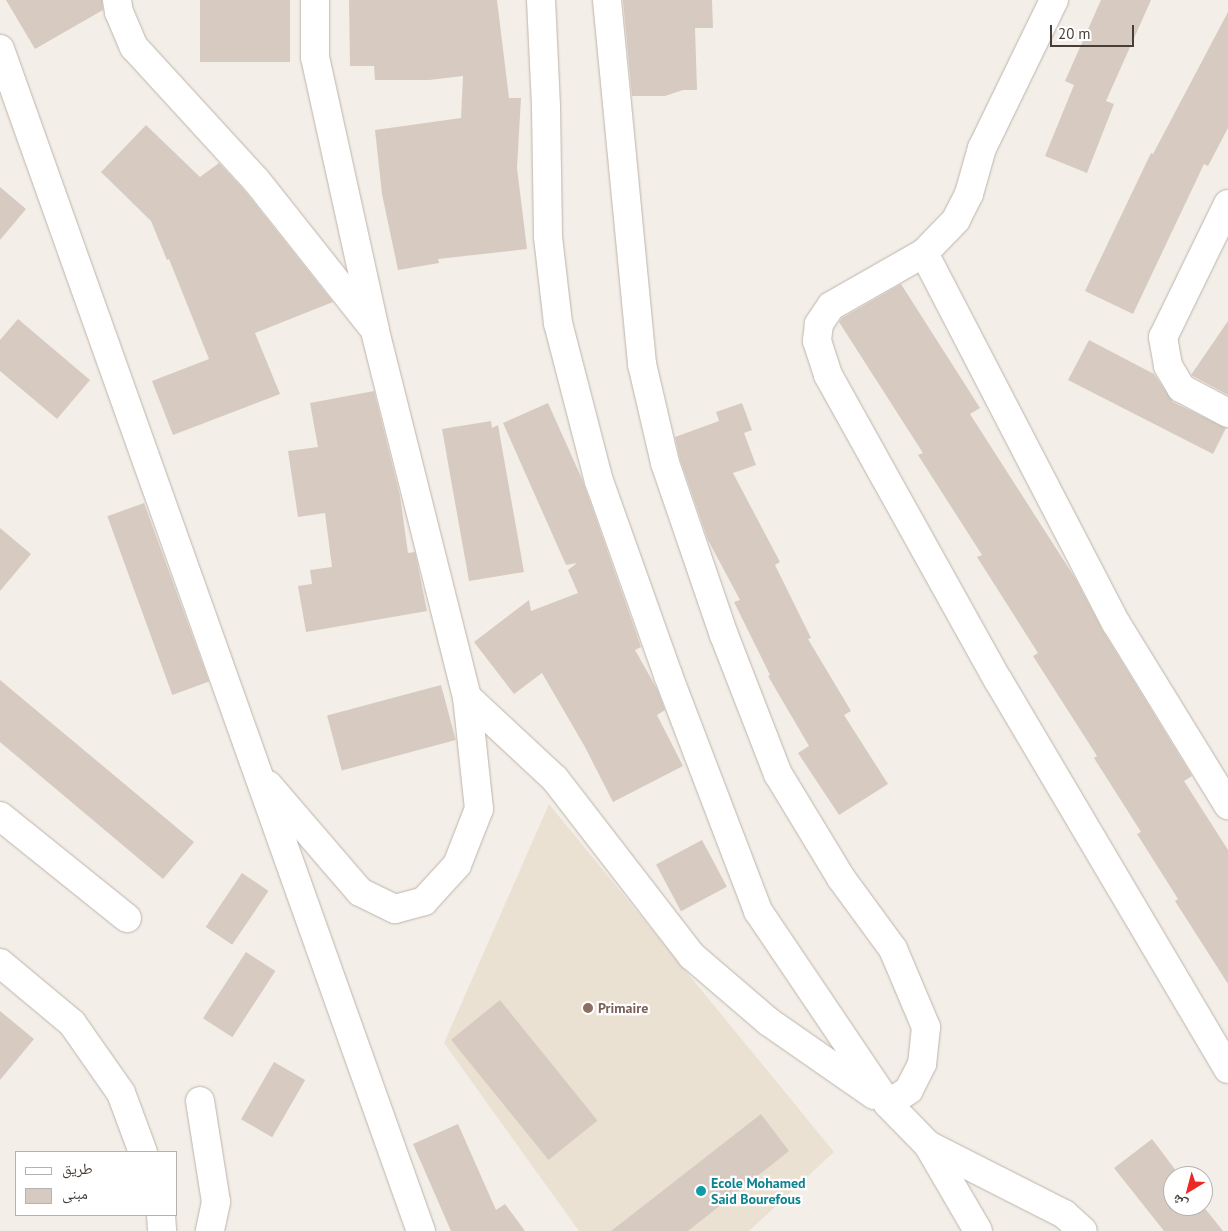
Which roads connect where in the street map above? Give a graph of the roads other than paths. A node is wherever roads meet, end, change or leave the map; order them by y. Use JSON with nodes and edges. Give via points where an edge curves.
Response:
{"nodes":[{"id":1,"x":117,"y":0,"type":"edge"},
{"id":2,"x":315,"y":0,"type":"edge"},
{"id":3,"x":541,"y":0,"type":"edge"},
{"id":4,"x":607,"y":0,"type":"edge"},
{"id":5,"x":1054,"y":0,"type":"edge"},
{"id":6,"x":0,"y":49,"type":"edge"},
{"id":7,"x":1228,"y":204,"type":"edge"},
{"id":8,"x":924,"y":253,"type":"junction"},
{"id":9,"x":375,"y":331,"type":"junction"},
{"id":10,"x":1228,"y":413,"type":"edge"},
{"id":11,"x":467,"y":697,"type":"junction"},
{"id":12,"x":257,"y":772,"type":"junction"},
{"id":13,"x":1228,"y":805,"type":"edge"},
{"id":14,"x":0,"y":816,"type":"edge"},
{"id":15,"x":127,"y":918,"type":"dead end"},
{"id":16,"x":0,"y":963,"type":"edge"},
{"id":17,"x":1228,"y":1069,"type":"edge"},
{"id":18,"x":200,"y":1101,"type":"dead end"},
{"id":19,"x":888,"y":1104,"type":"junction"},
{"id":20,"x":928,"y":1145,"type":"junction"},
{"id":21,"x":143,"y":1151,"type":"edge"},
{"id":22,"x":161,"y":1216,"type":"edge"},
{"id":23,"x":162,"y":1231,"type":"edge"},
{"id":24,"x":210,"y":1231,"type":"edge"},
{"id":25,"x":421,"y":1231,"type":"edge"},
{"id":26,"x":978,"y":1231,"type":"edge"},
{"id":27,"x":1083,"y":1231,"type":"edge"}],
"edges":[{"from":1,"to":9,"type":"street","via":[[134,47],[256,180]]},
{"from":2,"to":9,"type":"street","via":[[315,57]]},
{"from":3,"to":19,"type":"street","via":[[548,237],[558,323],[599,481],[668,675],[758,911]]},
{"from":4,"to":19,"type":"street","via":[[642,364],[665,463],[724,635],[778,774],[841,878],[893,950],[926,1027],[922,1064],[909,1090]]},
{"from":5,"to":8,"type":"street","via":[[982,148],[969,194],[956,220]]},
{"from":6,"to":12,"type":"street"},
{"from":7,"to":10,"type":"street","via":[[1163,337],[1168,366],[1181,388]]},
{"from":8,"to":13,"type":"street","via":[[1116,623]]},
{"from":8,"to":17,"type":"street","via":[[832,306],[819,324],[817,341],[828,376],[998,680]]},
{"from":9,"to":11,"type":"street"},
{"from":11,"to":12,"type":"street","via":[[479,809],[457,865],[424,901],[395,909],[360,892]]},
{"from":11,"to":19,"type":"street","via":[[555,779],[692,956],[769,1022]]},
{"from":12,"to":25,"type":"street"},
{"from":14,"to":15,"type":"street"},
{"from":16,"to":21,"type":"street","via":[[72,1024],[121,1093]]},
{"from":18,"to":24,"type":"street","via":[[216,1202]]},
{"from":19,"to":20,"type":"street"},
{"from":20,"to":26,"type":"street"},
{"from":20,"to":27,"type":"street","via":[[1064,1214]]},
{"from":22,"to":23,"type":"street"}]}
